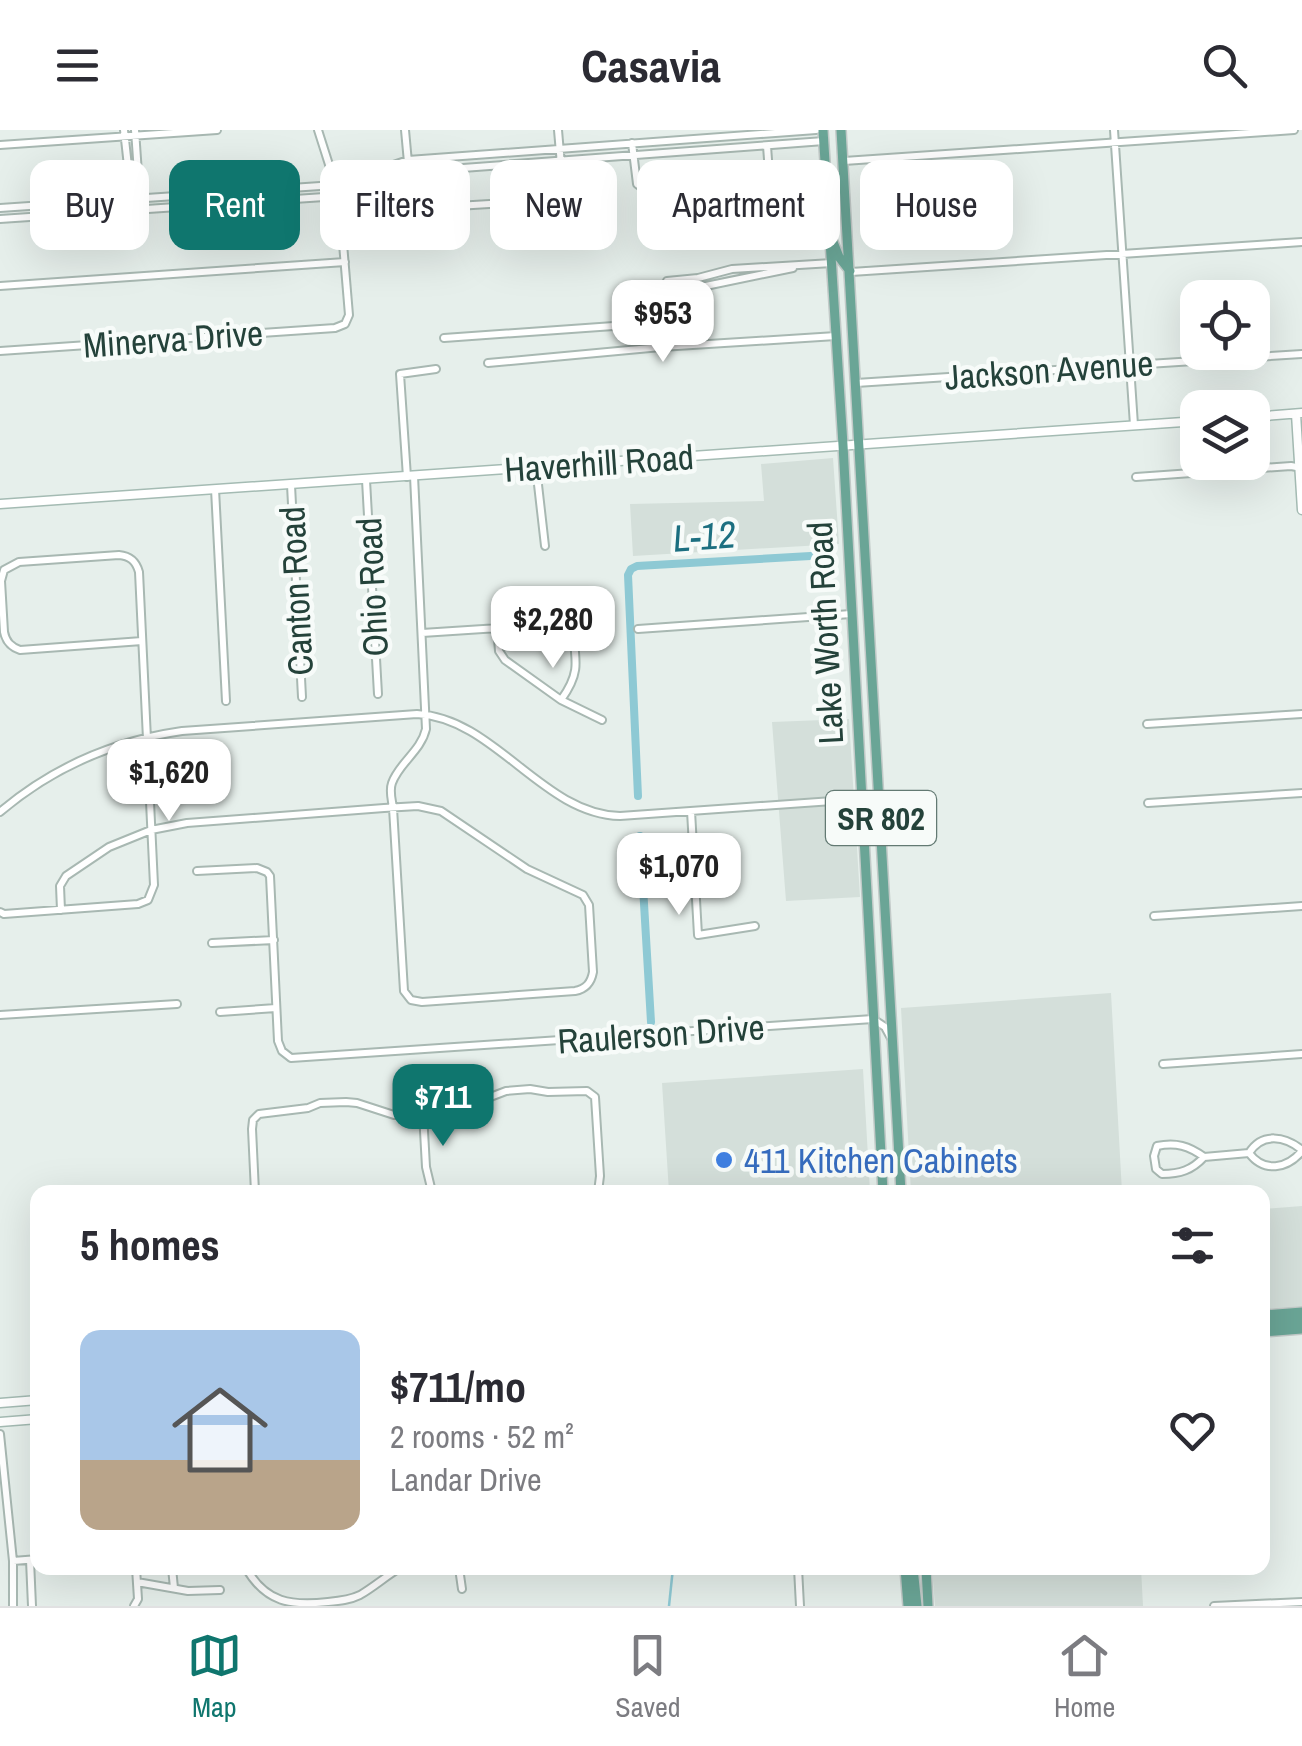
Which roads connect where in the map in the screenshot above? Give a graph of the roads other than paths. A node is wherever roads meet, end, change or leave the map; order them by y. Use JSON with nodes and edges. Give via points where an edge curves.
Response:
{"nodes":[{"id":1,"x":218,"y":130,"type":"edge"},
{"id":2,"x":318,"y":130,"type":"edge"},
{"id":3,"x":405,"y":130,"type":"edge"},
{"id":4,"x":558,"y":130,"type":"edge"},
{"id":5,"x":841,"y":130,"type":"edge"},
{"id":6,"x":1114,"y":130,"type":"edge"},
{"id":7,"x":1294,"y":130,"type":"edge"},
{"id":8,"x":125,"y":133,"type":"edge"},
{"id":9,"x":135,"y":133,"type":"edge"},
{"id":10,"x":821,"y":134,"type":"edge"},
{"id":11,"x":1115,"y":142,"type":"junction"},
{"id":12,"x":632,"y":143,"type":"junction"},
{"id":13,"x":0,"y":145,"type":"edge"},
{"id":14,"x":767,"y":146,"type":"junction"},
{"id":15,"x":560,"y":149,"type":"junction"},
{"id":16,"x":633,"y":154,"type":"junction"},
{"id":17,"x":561,"y":159,"type":"junction"},
{"id":18,"x":127,"y":160,"type":"edge"},
{"id":19,"x":137,"y":160,"type":"edge"},
{"id":20,"x":327,"y":160,"type":"edge"},
{"id":21,"x":408,"y":160,"type":"joint"},
{"id":22,"x":823,"y":160,"type":"edge"},
{"id":23,"x":844,"y":161,"type":"junction"},
{"id":24,"x":470,"y":167,"type":"edge"},
{"id":25,"x":320,"y":186,"type":"edge"},
{"id":26,"x":320,"y":197,"type":"edge"},
{"id":27,"x":149,"y":199,"type":"edge"},
{"id":28,"x":470,"y":205,"type":"edge"},
{"id":29,"x":30,"y":206,"type":"edge"},
{"id":30,"x":0,"y":208,"type":"edge"},
{"id":31,"x":149,"y":211,"type":"edge"},
{"id":32,"x":30,"y":217,"type":"edge"},
{"id":33,"x":0,"y":219,"type":"edge"},
{"id":34,"x":1302,"y":242,"type":"edge"},
{"id":35,"x":343,"y":250,"type":"edge"},
{"id":36,"x":831,"y":250,"type":"edge"},
{"id":37,"x":836,"y":250,"type":"edge"},
{"id":38,"x":1122,"y":254,"type":"junction"},
{"id":39,"x":344,"y":262,"type":"junction"},
{"id":40,"x":832,"y":264,"type":"junction"},
{"id":41,"x":799,"y":266,"type":"junction"},
{"id":42,"x":851,"y":272,"type":"junction"},
{"id":43,"x":0,"y":286,"type":"edge"},
{"id":44,"x":668,"y":292,"type":"junction"},
{"id":45,"x":836,"y":336,"type":"junction"},
{"id":46,"x":444,"y":338,"type":"dead end"},
{"id":47,"x":0,"y":351,"type":"edge"},
{"id":48,"x":1302,"y":354,"type":"edge"},
{"id":49,"x":488,"y":363,"type":"dead end"},
{"id":50,"x":1129,"y":366,"type":"junction"},
{"id":51,"x":436,"y":370,"type":"dead end"},
{"id":52,"x":856,"y":383,"type":"junction"},
{"id":53,"x":1299,"y":414,"type":"edge"},
{"id":54,"x":1270,"y":416,"type":"edge"},
{"id":55,"x":1180,"y":421,"type":"edge"},
{"id":56,"x":1134,"y":425,"type":"junction"},
{"id":57,"x":860,"y":443,"type":"junction"},
{"id":58,"x":843,"y":444,"type":"junction"},
{"id":59,"x":536,"y":467,"type":"junction"},
{"id":60,"x":1301,"y":467,"type":"edge"},
{"id":61,"x":410,"y":476,"type":"junction"},
{"id":62,"x":1136,"y":476,"type":"dead end"},
{"id":63,"x":366,"y":480,"type":"junction"},
{"id":64,"x":291,"y":485,"type":"junction"},
{"id":65,"x":215,"y":490,"type":"junction"},
{"id":66,"x":0,"y":504,"type":"edge"},
{"id":67,"x":1302,"y":510,"type":"edge"},
{"id":68,"x":544,"y":546,"type":"dead end"},
{"id":69,"x":851,"y":614,"type":"junction"},
{"id":70,"x":497,"y":628,"type":"junction"},
{"id":71,"x":638,"y":630,"type":"dead end"},
{"id":72,"x":422,"y":633,"type":"junction"},
{"id":73,"x":142,"y":641,"type":"junction"},
{"id":74,"x":378,"y":694,"type":"dead end"},
{"id":75,"x":302,"y":697,"type":"dead end"},
{"id":76,"x":562,"y":700,"type":"junction"},
{"id":77,"x":226,"y":701,"type":"dead end"},
{"id":78,"x":1302,"y":714,"type":"edge"},
{"id":79,"x":426,"y":715,"type":"junction"},
{"id":80,"x":602,"y":720,"type":"dead end"},
{"id":81,"x":1148,"y":724,"type":"dead end"},
{"id":82,"x":147,"y":737,"type":"junction"},
{"id":83,"x":1302,"y":793,"type":"edge"},
{"id":84,"x":861,"y":799,"type":"junction"},
{"id":85,"x":1148,"y":803,"type":"dead end"},
{"id":86,"x":394,"y":808,"type":"junction"},
{"id":87,"x":691,"y":811,"type":"junction"},
{"id":88,"x":0,"y":812,"type":"edge"},
{"id":89,"x":881,"y":826,"type":"junction"},
{"id":90,"x":151,"y":830,"type":"junction"},
{"id":91,"x":197,"y":871,"type":"dead end"},
{"id":92,"x":1302,"y":906,"type":"edge"},
{"id":93,"x":61,"y":910,"type":"junction"},
{"id":94,"x":0,"y":912,"type":"edge"},
{"id":95,"x":1154,"y":916,"type":"dead end"},
{"id":96,"x":756,"y":926,"type":"dead end"},
{"id":97,"x":274,"y":940,"type":"junction"},
{"id":98,"x":212,"y":943,"type":"dead end"},
{"id":99,"x":178,"y":1004,"type":"dead end"},
{"id":100,"x":276,"y":1008,"type":"junction"},
{"id":101,"x":220,"y":1012,"type":"dead end"},
{"id":102,"x":0,"y":1015,"type":"edge"},
{"id":103,"x":873,"y":1019,"type":"junction"},
{"id":104,"x":892,"y":1041,"type":"junction"},
{"id":105,"x":1302,"y":1054,"type":"edge"},
{"id":106,"x":1163,"y":1064,"type":"dead end"},
{"id":107,"x":422,"y":1113,"type":"junction"},
{"id":108,"x":1302,"y":1151,"type":"edge"},
{"id":109,"x":1249,"y":1153,"type":"junction"},
{"id":110,"x":1204,"y":1157,"type":"junction"},
{"id":111,"x":255,"y":1185,"type":"edge"},
{"id":112,"x":430,"y":1185,"type":"edge"},
{"id":113,"x":599,"y":1185,"type":"edge"},
{"id":114,"x":883,"y":1185,"type":"edge"},
{"id":115,"x":901,"y":1185,"type":"edge"},
{"id":116,"x":1302,"y":1312,"type":"edge"},
{"id":117,"x":1270,"y":1314,"type":"edge"},
{"id":118,"x":1302,"y":1320,"type":"edge"},
{"id":119,"x":1270,"y":1322,"type":"edge"},
{"id":120,"x":1302,"y":1329,"type":"edge"},
{"id":121,"x":1270,"y":1331,"type":"edge"},
{"id":122,"x":30,"y":1400,"type":"edge"},
{"id":123,"x":0,"y":1402,"type":"edge"},
{"id":124,"x":30,"y":1420,"type":"edge"},
{"id":125,"x":0,"y":1422,"type":"edge"},
{"id":126,"x":0,"y":1434,"type":"edge"},
{"id":127,"x":30,"y":1560,"type":"edge"},
{"id":128,"x":13,"y":1561,"type":"junction"},
{"id":129,"x":33,"y":1575,"type":"edge"},
{"id":130,"x":136,"y":1575,"type":"edge"},
{"id":131,"x":173,"y":1575,"type":"edge"},
{"id":132,"x":250,"y":1575,"type":"edge"},
{"id":133,"x":389,"y":1575,"type":"edge"},
{"id":134,"x":460,"y":1575,"type":"edge"},
{"id":135,"x":798,"y":1575,"type":"edge"},
{"id":136,"x":906,"y":1575,"type":"edge"},
{"id":137,"x":914,"y":1575,"type":"edge"},
{"id":138,"x":926,"y":1575,"type":"edge"},
{"id":139,"x":137,"y":1582,"type":"junction"},
{"id":140,"x":174,"y":1588,"type":"junction"},
{"id":141,"x":462,"y":1589,"type":"dead end"},
{"id":142,"x":220,"y":1590,"type":"dead end"},
{"id":143,"x":1302,"y":1602,"type":"edge"},
{"id":144,"x":12,"y":1606,"type":"edge"},
{"id":145,"x":32,"y":1606,"type":"edge"},
{"id":146,"x":134,"y":1606,"type":"edge"},
{"id":147,"x":800,"y":1606,"type":"edge"},
{"id":148,"x":908,"y":1606,"type":"edge"},
{"id":149,"x":917,"y":1606,"type":"edge"},
{"id":150,"x":928,"y":1606,"type":"edge"},
{"id":151,"x":1214,"y":1606,"type":"edge"}],
"edges":[{"from":1,"to":9,"type":"street"},
{"from":2,"to":20,"type":"street"},
{"from":3,"to":21,"type":"street"},
{"from":4,"to":15,"type":"street"},
{"from":5,"to":23,"type":"main road","name":"Lake Worth Road","number":"SR 802"},
{"from":6,"to":11,"type":"street"},
{"from":7,"to":11,"type":"street"},
{"from":8,"to":9,"type":"street"},
{"from":8,"to":13,"type":"street"},
{"from":8,"to":18,"type":"street"},
{"from":9,"to":19,"type":"street"},
{"from":10,"to":12,"type":"street"},
{"from":10,"to":14,"type":"street"},
{"from":10,"to":22,"type":"main road","name":"Lake Worth Road","number":"SR 802"},
{"from":11,"to":23,"type":"street"},
{"from":11,"to":38,"type":"street"},
{"from":12,"to":15,"type":"street"},
{"from":12,"to":16,"type":"street"},
{"from":14,"to":16,"type":"street"},
{"from":14,"to":16,"type":"street","via":[[769,173],[755,186],[644,191],[636,184]]},
{"from":15,"to":17,"type":"street"},
{"from":15,"to":21,"type":"street"},
{"from":16,"to":17,"type":"street"},
{"from":17,"to":24,"type":"street"},
{"from":17,"to":28,"type":"street","via":[[558,197]]},
{"from":23,"to":42,"type":"main road","name":"Lake Worth Road","number":"SR 802"},
{"from":25,"to":27,"type":"street"},
{"from":26,"to":31,"type":"street"},
{"from":29,"to":30,"type":"street"},
{"from":32,"to":33,"type":"street"},
{"from":34,"to":38,"type":"street"},
{"from":35,"to":39,"type":"street"},
{"from":36,"to":40,"type":"main road","name":"Lake Worth Road","number":"SR 802"},
{"from":37,"to":42,"type":"main road"},
{"from":38,"to":42,"type":"street"},
{"from":38,"to":50,"type":"street"},
{"from":39,"to":43,"type":"street"},
{"from":39,"to":47,"type":"street","name":"Minerva Drive","via":[[349,315],[335,328]]},
{"from":40,"to":41,"type":"street"},
{"from":40,"to":45,"type":"main road","name":"Lake Worth Road","number":"SR 802"},
{"from":41,"to":44,"type":"street"},
{"from":41,"to":44,"type":"street","via":[[732,269],[667,282]]},
{"from":42,"to":52,"type":"main road","name":"Lake Worth Road","number":"SR 802"},
{"from":44,"to":46,"type":"street","via":[[670,322]]},
{"from":45,"to":49,"type":"street"},
{"from":45,"to":58,"type":"main road","name":"Lake Worth Road","number":"SR 802"},
{"from":48,"to":50,"type":"street","name":"Jackson Avenue"},
{"from":50,"to":52,"type":"street","name":"Jackson Avenue"},
{"from":50,"to":56,"type":"street"},
{"from":51,"to":61,"type":"street","via":[[400,374]]},
{"from":52,"to":57,"type":"main road","name":"Lake Worth Road","number":"SR 802"},
{"from":53,"to":54,"type":"street"},
{"from":53,"to":60,"type":"street"},
{"from":55,"to":56,"type":"street","name":"Haverhill Road"},
{"from":56,"to":57,"type":"street","name":"Haverhill Road"},
{"from":57,"to":58,"type":"street","name":"Haverhill Road"},
{"from":57,"to":89,"type":"main road","name":"Lake Worth Road","number":"SR 802"},
{"from":58,"to":59,"type":"street","name":"Haverhill Road"},
{"from":58,"to":69,"type":"main road","name":"Lake Worth Road","number":"SR 802"},
{"from":59,"to":61,"type":"street","name":"Haverhill Road"},
{"from":59,"to":68,"type":"street"},
{"from":60,"to":62,"type":"street"},
{"from":60,"to":67,"type":"street"},
{"from":61,"to":63,"type":"street","name":"Haverhill Road"},
{"from":61,"to":72,"type":"street"},
{"from":63,"to":64,"type":"street","name":"Haverhill Road"},
{"from":63,"to":74,"type":"street","name":"Ohio Road"},
{"from":64,"to":65,"type":"street","name":"Haverhill Road"},
{"from":64,"to":75,"type":"street","name":"Canton Road"},
{"from":65,"to":66,"type":"street","name":"Haverhill Road"},
{"from":65,"to":77,"type":"street"},
{"from":69,"to":71,"type":"street"},
{"from":69,"to":84,"type":"main road","name":"Lake Worth Road","number":"SR 802"},
{"from":70,"to":72,"type":"street"},
{"from":70,"to":76,"type":"street","via":[[505,660]]},
{"from":70,"to":76,"type":"street","via":[[561,624],[570,630],[576,674]]},
{"from":72,"to":79,"type":"street"},
{"from":73,"to":73,"type":"street","via":[[20,650],[4,632],[2,575],[13,563],[130,558],[137,566]]},
{"from":73,"to":82,"type":"street"},
{"from":76,"to":80,"type":"street"},
{"from":78,"to":81,"type":"street"},
{"from":79,"to":82,"type":"street"},
{"from":79,"to":86,"type":"street","via":[[423,740],[392,784]]},
{"from":79,"to":87,"type":"street","via":[[462,726],[590,812]]},
{"from":82,"to":88,"type":"street","via":[[68,765]]},
{"from":82,"to":90,"type":"street"},
{"from":83,"to":85,"type":"street"},
{"from":84,"to":87,"type":"street"},
{"from":84,"to":89,"type":"street","via":[[874,808]]},
{"from":84,"to":103,"type":"main road","name":"Lake Worth Road","number":"SR 802"},
{"from":86,"to":86,"type":"street","via":[[407,996],[422,1002],[586,987],[592,972],[583,895],[526,869],[442,811]]},
{"from":86,"to":90,"type":"street"},
{"from":87,"to":96,"type":"street","via":[[698,935]]},
{"from":89,"to":104,"type":"main road","name":"Lake Worth Road","number":"SR 802"},
{"from":90,"to":93,"type":"street","via":[[108,847],[66,876]]},
{"from":90,"to":93,"type":"street","via":[[154,885],[148,900]]},
{"from":91,"to":97,"type":"street","via":[[267,872]]},
{"from":92,"to":95,"type":"street"},
{"from":93,"to":94,"type":"street"},
{"from":97,"to":98,"type":"street"},
{"from":97,"to":100,"type":"street"},
{"from":99,"to":102,"type":"street"},
{"from":100,"to":101,"type":"street"},
{"from":100,"to":103,"type":"street","name":"Raulerson Drive","via":[[279,1046],[298,1058]]},
{"from":103,"to":104,"type":"street"},
{"from":103,"to":114,"type":"main road","name":"Lake Worth Road","number":"SR 802"},
{"from":104,"to":115,"type":"main road","name":"Lake Worth Road","number":"SR 802"},
{"from":105,"to":106,"type":"street"},
{"from":107,"to":111,"type":"street","via":[[394,1115],[346,1102],[259,1114],[252,1128]]},
{"from":107,"to":112,"type":"street"},
{"from":107,"to":113,"type":"street","via":[[460,1109],[506,1091],[587,1090],[596,1102]]},
{"from":108,"to":109,"type":"street","via":[[1275,1138]]},
{"from":108,"to":109,"type":"street","via":[[1273,1168]]},
{"from":109,"to":110,"type":"street"},
{"from":110,"to":110,"type":"street","via":[[1185,1146],[1154,1150],[1162,1174],[1197,1166]]},
{"from":116,"to":117,"type":"main road"},
{"from":118,"to":119,"type":"main road"},
{"from":120,"to":121,"type":"main road"},
{"from":122,"to":123,"type":"street"},
{"from":124,"to":125,"type":"street"},
{"from":126,"to":128,"type":"street"},
{"from":127,"to":128,"type":"street"},
{"from":128,"to":144,"type":"street"},
{"from":129,"to":145,"type":"street"},
{"from":130,"to":139,"type":"street"},
{"from":131,"to":140,"type":"street"},
{"from":132,"to":133,"type":"street","via":[[266,1592],[304,1605],[343,1601]]},
{"from":134,"to":141,"type":"street"},
{"from":135,"to":147,"type":"street"},
{"from":136,"to":148,"type":"main road"},
{"from":137,"to":149,"type":"main road"},
{"from":138,"to":150,"type":"main road"},
{"from":139,"to":140,"type":"street"},
{"from":139,"to":146,"type":"street"},
{"from":140,"to":142,"type":"street"},
{"from":143,"to":151,"type":"street"}]}
